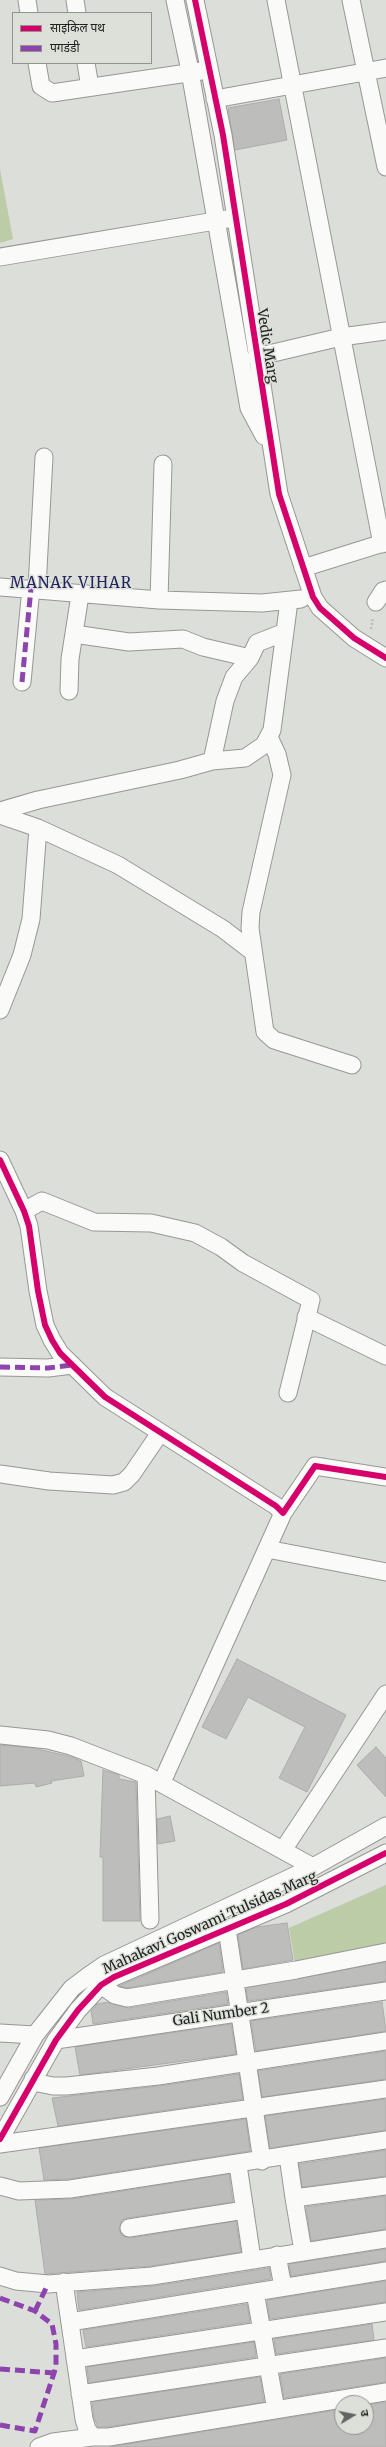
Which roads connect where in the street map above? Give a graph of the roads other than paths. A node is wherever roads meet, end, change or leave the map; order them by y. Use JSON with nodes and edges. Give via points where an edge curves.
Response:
{"nodes":[{"id":1,"x":27,"y":0,"type":"edge"},
{"id":2,"x":75,"y":0,"type":"edge"},
{"id":3,"x":175,"y":0,"type":"edge"},
{"id":4,"x":195,"y":0,"type":"edge"},
{"id":5,"x":276,"y":0,"type":"edge"},
{"id":6,"x":350,"y":0,"type":"edge"},
{"id":7,"x":29,"y":12,"type":"edge"},
{"id":8,"x":77,"y":12,"type":"edge"},
{"id":9,"x":37,"y":64,"type":"edge"},
{"id":10,"x":86,"y":64,"type":"edge"},
{"id":11,"x":386,"y":68,"type":"edge"},
{"id":12,"x":209,"y":70,"type":"junction"},
{"id":13,"x":190,"y":72,"type":"junction"},
{"id":14,"x":366,"y":72,"type":"junction"},
{"id":15,"x":293,"y":84,"type":"junction"},
{"id":16,"x":90,"y":87,"type":"junction"},
{"id":17,"x":215,"y":99,"type":"junction"},
{"id":18,"x":386,"y":167,"type":"edge"},
{"id":19,"x":235,"y":217,"type":"junction"},
{"id":20,"x":216,"y":221,"type":"junction"},
{"id":21,"x":0,"y":257,"type":"edge"},
{"id":22,"x":386,"y":331,"type":"edge"},
{"id":23,"x":341,"y":337,"type":"junction"},
{"id":24,"x":256,"y":357,"type":"junction"},
{"id":25,"x":271,"y":450,"type":"junction"},
{"id":26,"x":44,"y":457,"type":"dead end"},
{"id":27,"x":163,"y":464,"type":"dead end"},
{"id":28,"x":384,"y":543,"type":"edge"},
{"id":29,"x":303,"y":568,"type":"junction"},
{"id":30,"x":0,"y":587,"type":"edge"},
{"id":31,"x":34,"y":588,"type":"junction"},
{"id":32,"x":80,"y":595,"type":"junction"},
{"id":33,"x":313,"y":597,"type":"junction"},
{"id":34,"x":159,"y":600,"type":"junction"},
{"id":35,"x":289,"y":600,"type":"junction"},
{"id":36,"x":285,"y":632,"type":"junction"},
{"id":37,"x":74,"y":634,"type":"junction"},
{"id":38,"x":250,"y":658,"type":"junction"},
{"id":39,"x":386,"y":658,"type":"edge"},
{"id":40,"x":22,"y":682,"type":"dead end"},
{"id":41,"x":69,"y":691,"type":"dead end"},
{"id":42,"x":269,"y":737,"type":"junction"},
{"id":43,"x":212,"y":761,"type":"junction"},
{"id":44,"x":0,"y":811,"type":"edge"},
{"id":45,"x":0,"y":814,"type":"edge"},
{"id":46,"x":38,"y":828,"type":"junction"},
{"id":47,"x":253,"y":952,"type":"junction"},
{"id":48,"x":0,"y":1010,"type":"edge"},
{"id":49,"x":352,"y":1065,"type":"dead end"},
{"id":50,"x":0,"y":1160,"type":"edge"},
{"id":51,"x":24,"y":1211,"type":"junction"},
{"id":52,"x":306,"y":1317,"type":"junction"},
{"id":53,"x":386,"y":1356,"type":"edge"},
{"id":54,"x":72,"y":1365,"type":"junction"},
{"id":55,"x":0,"y":1367,"type":"edge"},
{"id":56,"x":288,"y":1393,"type":"dead end"},
{"id":57,"x":160,"y":1433,"type":"junction"},
{"id":58,"x":0,"y":1474,"type":"edge"},
{"id":59,"x":386,"y":1477,"type":"edge"},
{"id":60,"x":283,"y":1513,"type":"junction"},
{"id":61,"x":266,"y":1549,"type":"junction"},
{"id":62,"x":386,"y":1572,"type":"edge"},
{"id":63,"x":386,"y":1694,"type":"edge"},
{"id":64,"x":0,"y":1735,"type":"edge"},
{"id":65,"x":154,"y":1779,"type":"junction"},
{"id":66,"x":386,"y":1826,"type":"edge"},
{"id":67,"x":283,"y":1850,"type":"junction"},
{"id":68,"x":386,"y":1853,"type":"edge"},
{"id":69,"x":313,"y":1867,"type":"junction"},
{"id":70,"x":150,"y":1920,"type":"dead end"},
{"id":71,"x":227,"y":1929,"type":"junction"},
{"id":72,"x":386,"y":1952,"type":"edge"},
{"id":73,"x":235,"y":1980,"type":"junction"},
{"id":74,"x":101,"y":1985,"type":"junction"},
{"id":75,"x":386,"y":1991,"type":"edge"},
{"id":76,"x":240,"y":2012,"type":"junction"},
{"id":77,"x":0,"y":2033,"type":"edge"},
{"id":78,"x":36,"y":2035,"type":"junction"},
{"id":79,"x":56,"y":2040,"type":"junction"},
{"id":80,"x":386,"y":2041,"type":"edge"},
{"id":81,"x":247,"y":2062,"type":"junction"},
{"id":82,"x":33,"y":2079,"type":"junction"},
{"id":83,"x":386,"y":2089,"type":"edge"},
{"id":84,"x":0,"y":2097,"type":"edge"},
{"id":85,"x":254,"y":2107,"type":"junction"},
{"id":86,"x":0,"y":2139,"type":"edge"},
{"id":87,"x":386,"y":2140,"type":"edge"},
{"id":88,"x":0,"y":2144,"type":"edge"},
{"id":89,"x":288,"y":2156,"type":"junction"},
{"id":90,"x":262,"y":2160,"type":"junction"},
{"id":91,"x":238,"y":2164,"type":"junction"},
{"id":92,"x":0,"y":2186,"type":"edge"},
{"id":93,"x":386,"y":2186,"type":"edge"},
{"id":94,"x":294,"y":2198,"type":"junction"},
{"id":95,"x":245,"y":2210,"type":"junction"},
{"id":96,"x":129,"y":2228,"type":"dead end"},
{"id":97,"x":386,"y":2239,"type":"edge"},
{"id":98,"x":303,"y":2251,"type":"junction"},
{"id":99,"x":277,"y":2255,"type":"junction"},
{"id":100,"x":252,"y":2259,"type":"junction"},
{"id":101,"x":386,"y":2271,"type":"edge"},
{"id":102,"x":0,"y":2276,"type":"edge"},
{"id":103,"x":64,"y":2282,"type":"junction"},
{"id":104,"x":283,"y":2287,"type":"junction"},
{"id":105,"x":255,"y":2292,"type":"junction"},
{"id":106,"x":386,"y":2312,"type":"edge"},
{"id":107,"x":70,"y":2322,"type":"junction"},
{"id":108,"x":262,"y":2331,"type":"junction"},
{"id":109,"x":386,"y":2348,"type":"edge"},
{"id":110,"x":75,"y":2359,"type":"junction"},
{"id":111,"x":268,"y":2365,"type":"junction"},
{"id":112,"x":386,"y":2392,"type":"edge"},
{"id":113,"x":80,"y":2394,"type":"junction"},
{"id":114,"x":276,"y":2410,"type":"junction"},
{"id":115,"x":93,"y":2437,"type":"junction"},
{"id":116,"x":39,"y":2447,"type":"edge"}],
"edges":[{"from":1,"to":7,"type":"street"},
{"from":2,"to":8,"type":"street"},
{"from":3,"to":13,"type":"street","name":"Vedic Marg"},
{"from":4,"to":12,"type":"street","name":"Vedic Marg"},
{"from":5,"to":15,"type":"street"},
{"from":6,"to":14,"type":"street"},
{"from":9,"to":16,"type":"street","via":[[41,86],[45,90],[52,93]]},
{"from":10,"to":16,"type":"street"},
{"from":11,"to":14,"type":"street"},
{"from":12,"to":13,"type":"street"},
{"from":12,"to":17,"type":"street","name":"Vedic Marg"},
{"from":13,"to":16,"type":"street"},
{"from":13,"to":20,"type":"street","name":"Vedic Marg"},
{"from":14,"to":15,"type":"street"},
{"from":14,"to":18,"type":"street"},
{"from":15,"to":17,"type":"street"},
{"from":15,"to":23,"type":"street"},
{"from":17,"to":19,"type":"street","name":"Vedic Marg"},
{"from":19,"to":20,"type":"street"},
{"from":19,"to":24,"type":"street","name":"Vedic Marg"},
{"from":20,"to":21,"type":"street"},
{"from":20,"to":25,"type":"street","name":"Vedic Marg","via":[[249,408]]},
{"from":22,"to":23,"type":"street"},
{"from":23,"to":24,"type":"street"},
{"from":23,"to":28,"type":"street"},
{"from":24,"to":25,"type":"street","name":"Vedic Marg"},
{"from":25,"to":29,"type":"street","name":"Vedic Marg","via":[[279,494]]},
{"from":26,"to":31,"type":"street"},
{"from":27,"to":34,"type":"street"},
{"from":28,"to":29,"type":"street"},
{"from":29,"to":33,"type":"street","name":"Vedic Marg"},
{"from":30,"to":31,"type":"street"},
{"from":31,"to":32,"type":"street"},
{"from":31,"to":40,"type":"street"},
{"from":32,"to":34,"type":"street"},
{"from":32,"to":37,"type":"street"},
{"from":33,"to":35,"type":"street"},
{"from":33,"to":39,"type":"street","name":"Vedic Marg","via":[[320,608]]},
{"from":34,"to":35,"type":"street","via":[[262,603]]},
{"from":35,"to":36,"type":"street"},
{"from":36,"to":38,"type":"street","via":[[258,643]]},
{"from":36,"to":42,"type":"street"},
{"from":37,"to":38,"type":"street","via":[[129,642],[183,639],[203,647]]},
{"from":37,"to":41,"type":"street"},
{"from":38,"to":43,"type":"street","via":[[234,677],[225,701]]},
{"from":42,"to":43,"type":"street","via":[[264,745],[246,758]]},
{"from":42,"to":47,"type":"street","via":[[277,754],[282,775],[251,912]]},
{"from":43,"to":44,"type":"street"},
{"from":45,"to":46,"type":"street"},
{"from":46,"to":47,"type":"street","via":[[118,865],[223,929]]},
{"from":46,"to":48,"type":"street","via":[[32,919],[22,955]]},
{"from":47,"to":49,"type":"street","via":[[267,1035],[274,1040]]},
{"from":50,"to":51,"type":"street"},
{"from":51,"to":52,"type":"street","via":[[42,1201],[94,1222],[151,1223],[195,1233],[311,1300]]},
{"from":51,"to":54,"type":"street","via":[[30,1231],[45,1325],[60,1353]]},
{"from":52,"to":53,"type":"street"},
{"from":52,"to":56,"type":"street"},
{"from":54,"to":55,"type":"street","via":[[48,1368]]},
{"from":54,"to":57,"type":"street","via":[[105,1397]]},
{"from":57,"to":58,"type":"street","via":[[132,1474],[124,1482],[113,1485],[49,1481]]},
{"from":57,"to":60,"type":"street","via":[[276,1506]]},
{"from":59,"to":60,"type":"street","via":[[315,1466]]},
{"from":60,"to":61,"type":"street"},
{"from":61,"to":62,"type":"street"},
{"from":61,"to":65,"type":"street"},
{"from":63,"to":67,"type":"street"},
{"from":64,"to":65,"type":"street","via":[[48,1740],[71,1746]]},
{"from":65,"to":67,"type":"street"},
{"from":65,"to":70,"type":"street"},
{"from":66,"to":69,"type":"street","name":"Mahakavi Goswami Tulsidas Marg"},
{"from":67,"to":69,"type":"street"},
{"from":68,"to":71,"type":"street","name":"Mahakavi Goswami Tulsidas Marg","via":[[286,1904]]},
{"from":69,"to":78,"type":"street","name":"Mahakavi Goswami Tulsidas Marg","via":[[104,1965],[72,1988]]},
{"from":71,"to":73,"type":"street"},
{"from":71,"to":74,"type":"street","name":"Mahakavi Goswami Tulsidas Marg","via":[[114,1977]]},
{"from":72,"to":73,"type":"street"},
{"from":73,"to":74,"type":"street","via":[[127,1998],[115,1995]]},
{"from":73,"to":76,"type":"street"},
{"from":74,"to":79,"type":"street","name":"Mahakavi Goswami Tulsidas Marg"},
{"from":75,"to":76,"type":"street","name":"Gali Number 2"},
{"from":76,"to":79,"type":"street","name":"Gali Number 2"},
{"from":76,"to":81,"type":"street"},
{"from":77,"to":78,"type":"street"},
{"from":78,"to":84,"type":"street","name":"Mahakavi Goswami Tulsidas Marg"},
{"from":79,"to":82,"type":"street","name":"Mahakavi Goswami Tulsidas Marg"},
{"from":80,"to":81,"type":"street"},
{"from":81,"to":82,"type":"street","via":[[67,2086],[38,2083]]},
{"from":81,"to":85,"type":"street"},
{"from":82,"to":86,"type":"street","name":"Mahakavi Goswami Tulsidas Marg"},
{"from":83,"to":85,"type":"street"},
{"from":85,"to":88,"type":"street"},
{"from":85,"to":90,"type":"street"},
{"from":87,"to":89,"type":"street"},
{"from":89,"to":90,"type":"street"},
{"from":89,"to":94,"type":"street"},
{"from":90,"to":91,"type":"street"},
{"from":91,"to":92,"type":"street","via":[[70,2189],[19,2191]]},
{"from":91,"to":95,"type":"street"},
{"from":93,"to":94,"type":"street"},
{"from":94,"to":98,"type":"street"},
{"from":95,"to":96,"type":"street"},
{"from":95,"to":100,"type":"street"},
{"from":97,"to":98,"type":"street"},
{"from":98,"to":99,"type":"street"},
{"from":99,"to":100,"type":"street"},
{"from":99,"to":104,"type":"street"},
{"from":100,"to":103,"type":"street","via":[[152,2276]]},
{"from":101,"to":104,"type":"street"},
{"from":102,"to":103,"type":"street","via":[[16,2281],[48,2284]]},
{"from":103,"to":107,"type":"street"},
{"from":104,"to":105,"type":"street"},
{"from":105,"to":107,"type":"street"},
{"from":105,"to":108,"type":"street"},
{"from":106,"to":108,"type":"street"},
{"from":107,"to":110,"type":"street"},
{"from":108,"to":110,"type":"street"},
{"from":108,"to":111,"type":"street"},
{"from":109,"to":111,"type":"street"},
{"from":110,"to":113,"type":"street"},
{"from":111,"to":113,"type":"street"},
{"from":111,"to":114,"type":"street"},
{"from":112,"to":114,"type":"street"},
{"from":113,"to":115,"type":"street","via":[[87,2429]]},
{"from":114,"to":115,"type":"street","via":[[104,2438]]},
{"from":115,"to":116,"type":"street","via":[[53,2442]]}]}
